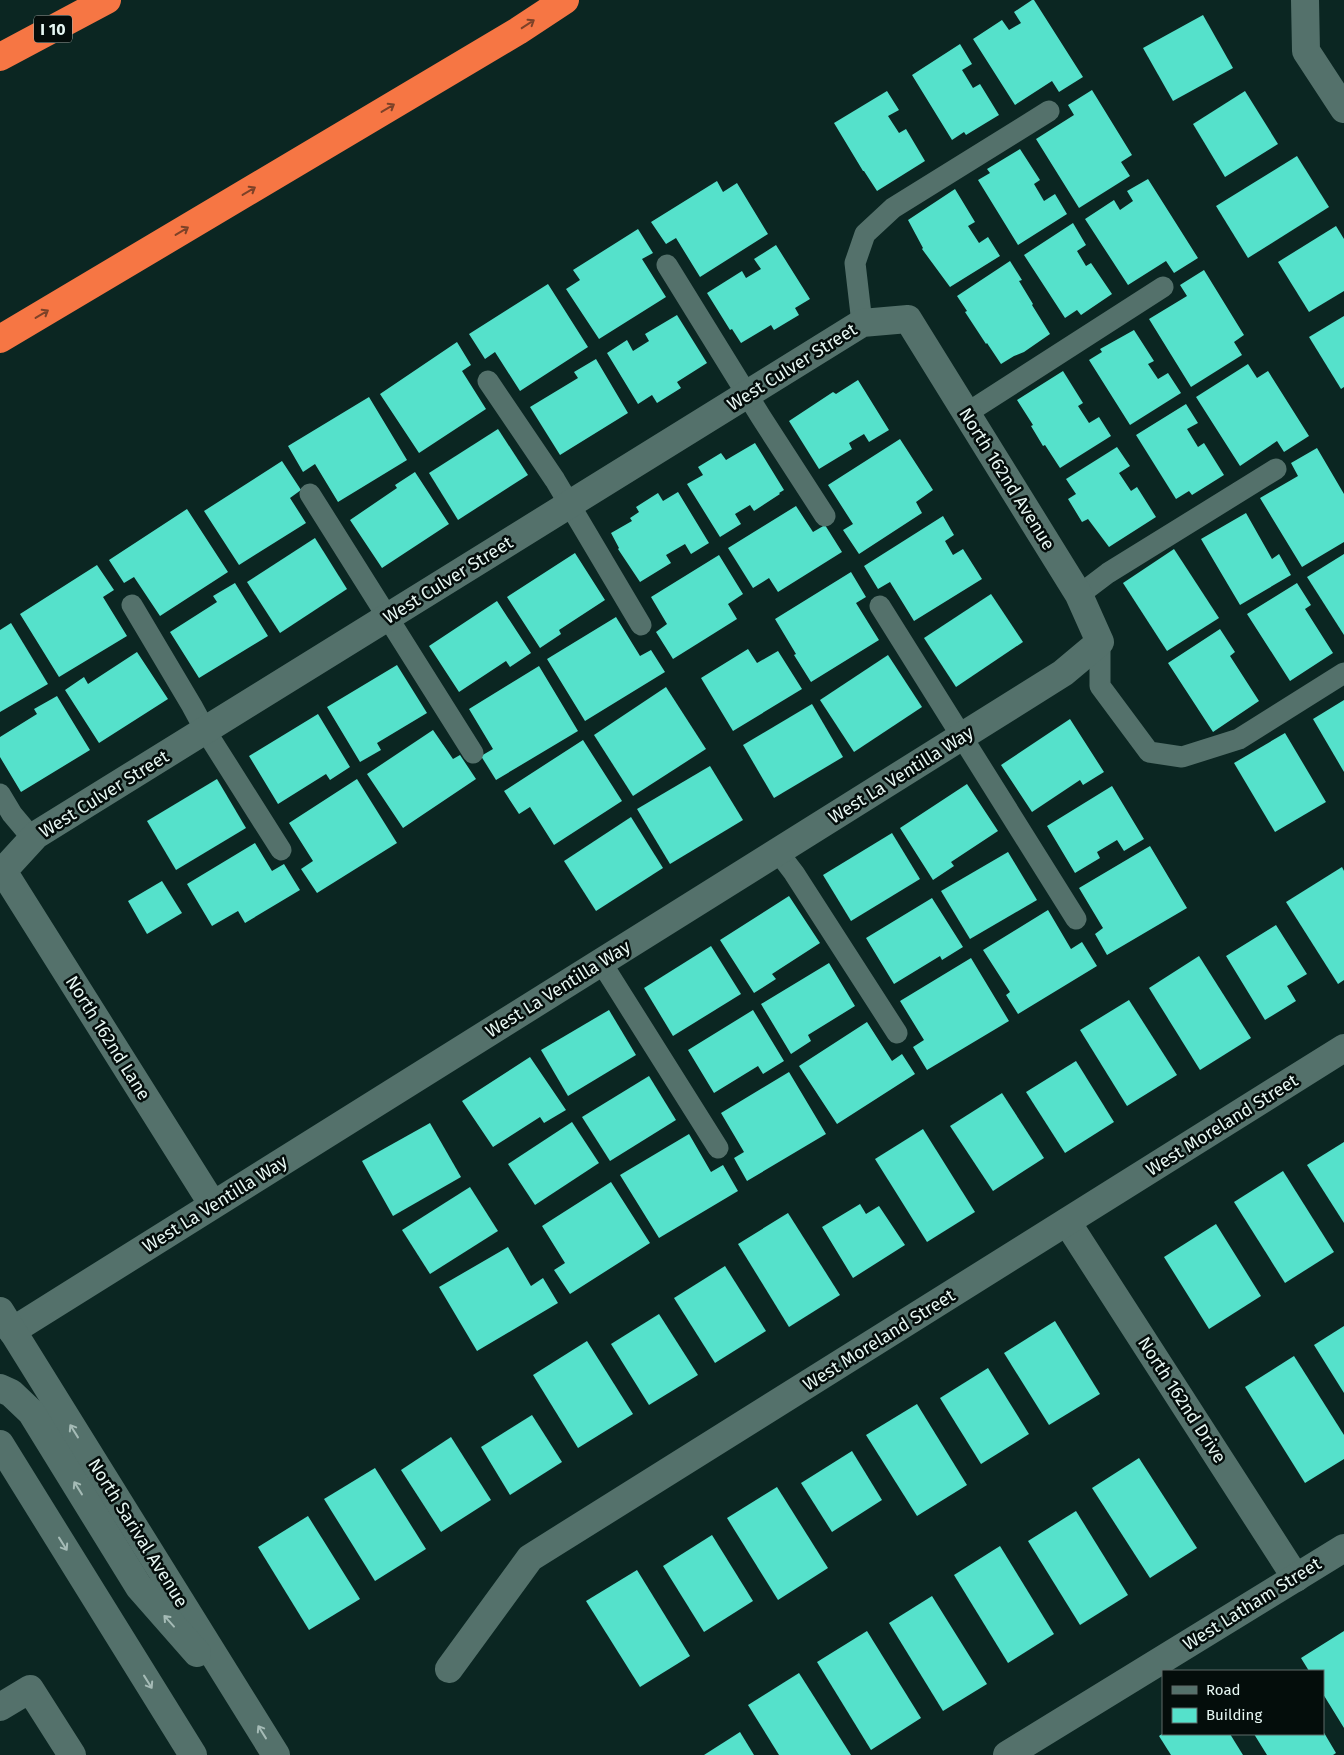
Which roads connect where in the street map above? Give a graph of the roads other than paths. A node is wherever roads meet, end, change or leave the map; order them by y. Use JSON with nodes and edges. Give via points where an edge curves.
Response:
{"nodes":[{"id":1,"x":107,"y":0,"type":"edge"},
{"id":2,"x":565,"y":0,"type":"edge"},
{"id":3,"x":1305,"y":0,"type":"edge"},
{"id":4,"x":0,"y":57,"type":"edge"},
{"id":5,"x":1344,"y":109,"type":"edge"},
{"id":6,"x":1049,"y":111,"type":"dead end"},
{"id":7,"x":667,"y":265,"type":"dead end"},
{"id":8,"x":1163,"y":287,"type":"dead end"},
{"id":9,"x":908,"y":319,"type":"joint"},
{"id":10,"x":862,"y":323,"type":"junction"},
{"id":11,"x":0,"y":339,"type":"edge"},
{"id":12,"x":488,"y":381,"type":"dead end"},
{"id":13,"x":747,"y":394,"type":"junction"},
{"id":14,"x":967,"y":413,"type":"junction"},
{"id":15,"x":1276,"y":469,"type":"dead end"},
{"id":16,"x":310,"y":494,"type":"dead end"},
{"id":17,"x":570,"y":504,"type":"junction"},
{"id":18,"x":825,"y":516,"type":"dead end"},
{"id":19,"x":1079,"y":594,"type":"junction"},
{"id":20,"x":132,"y":605,"type":"dead end"},
{"id":21,"x":880,"y":606,"type":"dead end"},
{"id":22,"x":388,"y":617,"type":"junction"},
{"id":23,"x":641,"y":625,"type":"dead end"},
{"id":24,"x":1100,"y":642,"type":"junction"},
{"id":25,"x":1344,"y":673,"type":"edge"},
{"id":26,"x":205,"y":730,"type":"junction"},
{"id":27,"x":963,"y":736,"type":"junction"},
{"id":28,"x":473,"y":753,"type":"dead end"},
{"id":29,"x":0,"y":794,"type":"edge"},
{"id":30,"x":33,"y":839,"type":"junction"},
{"id":31,"x":282,"y":850,"type":"dead end"},
{"id":32,"x":778,"y":852,"type":"junction"},
{"id":33,"x":4,"y":871,"type":"joint"},
{"id":34,"x":1076,"y":919,"type":"dead end"},
{"id":35,"x":601,"y":962,"type":"junction"},
{"id":36,"x":897,"y":1033,"type":"dead end"},
{"id":37,"x":1344,"y":1048,"type":"edge"},
{"id":38,"x":718,"y":1148,"type":"dead end"},
{"id":39,"x":213,"y":1205,"type":"junction"},
{"id":40,"x":1067,"y":1222,"type":"junction"},
{"id":41,"x":4,"y":1325,"type":"edge"},
{"id":42,"x":0,"y":1388,"type":"edge"},
{"id":43,"x":0,"y":1444,"type":"edge"},
{"id":44,"x":1344,"y":1548,"type":"edge"},
{"id":45,"x":1296,"y":1578,"type":"junction"},
{"id":46,"x":449,"y":1669,"type":"dead end"},
{"id":47,"x":0,"y":1707,"type":"edge"},
{"id":48,"x":248,"y":1710,"type":"junction"},
{"id":49,"x":72,"y":1755,"type":"edge"},
{"id":50,"x":193,"y":1755,"type":"edge"},
{"id":51,"x":276,"y":1755,"type":"edge"},
{"id":52,"x":1007,"y":1755,"type":"edge"}],
"edges":[{"from":1,"to":4,"type":"highway","number":"I 10"},
{"from":11,"to":2,"type":"highway","one_way":true},
{"from":3,"to":5,"type":"street","via":[[1306,51]]},
{"from":6,"to":10,"type":"lane","via":[[893,208],[865,234],[855,263]]},
{"from":7,"to":13,"type":"lane"},
{"from":8,"to":14,"type":"lane"},
{"from":9,"to":10,"type":"street","name":"West Culver Street"},
{"from":9,"to":14,"type":"street","name":"North 162nd Avenue"},
{"from":10,"to":13,"type":"street","name":"West Culver Street"},
{"from":12,"to":17,"type":"lane"},
{"from":13,"to":17,"type":"street","name":"West Culver Street"},
{"from":13,"to":18,"type":"lane"},
{"from":14,"to":19,"type":"street","name":"North 162nd Avenue"},
{"from":15,"to":19,"type":"lane"},
{"from":16,"to":22,"type":"lane"},
{"from":17,"to":22,"type":"street","name":"West Culver Street"},
{"from":17,"to":23,"type":"lane"},
{"from":19,"to":24,"type":"street","name":"North 162nd Avenue"},
{"from":20,"to":26,"type":"lane"},
{"from":21,"to":27,"type":"lane"},
{"from":22,"to":26,"type":"street","name":"West Culver Street"},
{"from":22,"to":28,"type":"lane"},
{"from":24,"to":25,"type":"lane","via":[[1100,686],[1149,752],[1182,757],[1239,739]]},
{"from":24,"to":27,"type":"street","name":"West La Ventilla Way","via":[[1064,674]]},
{"from":26,"to":30,"type":"street","name":"West Culver Street"},
{"from":26,"to":31,"type":"lane"},
{"from":27,"to":32,"type":"street","name":"West La Ventilla Way"},
{"from":27,"to":34,"type":"lane"},
{"from":29,"to":30,"type":"lane"},
{"from":30,"to":33,"type":"street","name":"West Culver Street"},
{"from":32,"to":35,"type":"street","name":"West La Ventilla Way"},
{"from":32,"to":36,"type":"lane"},
{"from":33,"to":39,"type":"street","name":"North 162nd Lane"},
{"from":35,"to":38,"type":"lane"},
{"from":35,"to":39,"type":"street","name":"West La Ventilla Way"},
{"from":37,"to":40,"type":"street","name":"West Moreland Street"},
{"from":39,"to":41,"type":"street","name":"West La Ventilla Way"},
{"from":40,"to":45,"type":"street","name":"North 162nd Drive"},
{"from":40,"to":46,"type":"street","name":"West Moreland Street","via":[[530,1558]]},
{"from":48,"to":41,"type":"street","name":"North Sarival Avenue","one_way":true},
{"from":48,"to":42,"type":"street","one_way":true,"via":[[139,1587],[31,1412],[11,1393]]},
{"from":43,"to":50,"type":"street","one_way":true},
{"from":44,"to":45,"type":"street","name":"West Latham Street"},
{"from":45,"to":52,"type":"street","name":"West Latham Street"},
{"from":47,"to":49,"type":"street","via":[[30,1689]]},
{"from":51,"to":48,"type":"street","name":"North Sarival Avenue","one_way":true}]}
